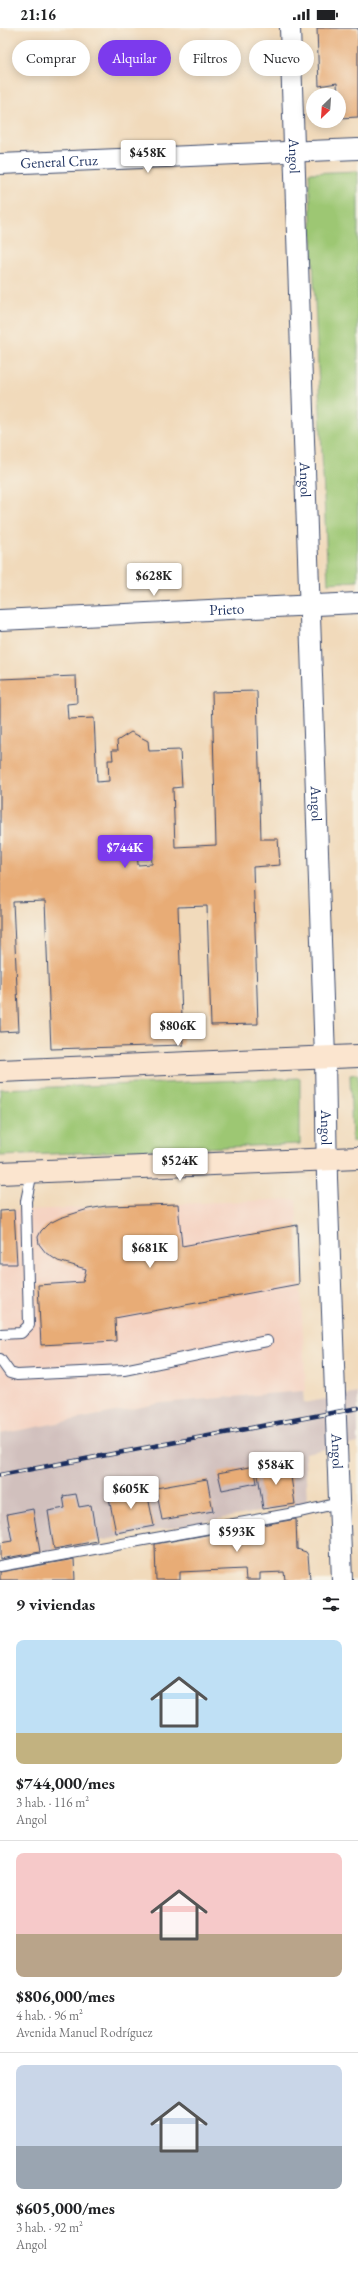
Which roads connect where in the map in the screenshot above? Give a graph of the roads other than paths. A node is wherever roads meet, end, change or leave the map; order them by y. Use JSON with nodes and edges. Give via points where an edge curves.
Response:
{"nodes":[{"id":1,"x":290,"y":28,"type":"edge"},
{"id":2,"x":358,"y":149,"type":"edge"},
{"id":3,"x":294,"y":152,"type":"junction"},
{"id":4,"x":0,"y":164,"type":"edge"},
{"id":5,"x":358,"y":603,"type":"edge"},
{"id":6,"x":309,"y":605,"type":"junction"},
{"id":7,"x":0,"y":620,"type":"edge"},
{"id":8,"x":358,"y":1056,"type":"edge"},
{"id":9,"x":325,"y":1058,"type":"junction"},
{"id":10,"x":0,"y":1071,"type":"edge"},
{"id":11,"x":358,"y":1158,"type":"edge"},
{"id":12,"x":326,"y":1159,"type":"junction"},
{"id":13,"x":32,"y":1172,"type":"junction"},
{"id":14,"x":0,"y":1173,"type":"edge"},
{"id":15,"x":0,"y":1334,"type":"edge"},
{"id":16,"x":267,"y":1341,"type":"dead end"},
{"id":17,"x":0,"y":1359,"type":"edge"},
{"id":18,"x":340,"y":1502,"type":"junction"},
{"id":19,"x":0,"y":1566,"type":"edge"},
{"id":20,"x":342,"y":1580,"type":"edge"}],
"edges":[{"from":1,"to":3,"type":"street","name":"Angol"},
{"from":2,"to":3,"type":"street","name":"General Cruz"},
{"from":3,"to":4,"type":"street","name":"General Cruz"},
{"from":3,"to":6,"type":"street","name":"Angol"},
{"from":5,"to":6,"type":"street","name":"Prieto"},
{"from":6,"to":7,"type":"street","name":"Prieto"},
{"from":6,"to":9,"type":"street","name":"Angol"},
{"from":8,"to":9,"type":"main road"},
{"from":9,"to":10,"type":"main road"},
{"from":9,"to":12,"type":"street","name":"Angol"},
{"from":11,"to":12,"type":"main road"},
{"from":12,"to":13,"type":"main road"},
{"from":12,"to":18,"type":"street","name":"Angol"},
{"from":13,"to":14,"type":"main road"},
{"from":13,"to":15,"type":"lane","via":[[26,1200],[29,1325],[21,1333]]},
{"from":16,"to":17,"type":"lane","via":[[107,1372],[17,1375],[10,1372]]},
{"from":18,"to":19,"type":"lane","via":[[300,1512]]},
{"from":18,"to":20,"type":"street","name":"Angol"}]}
